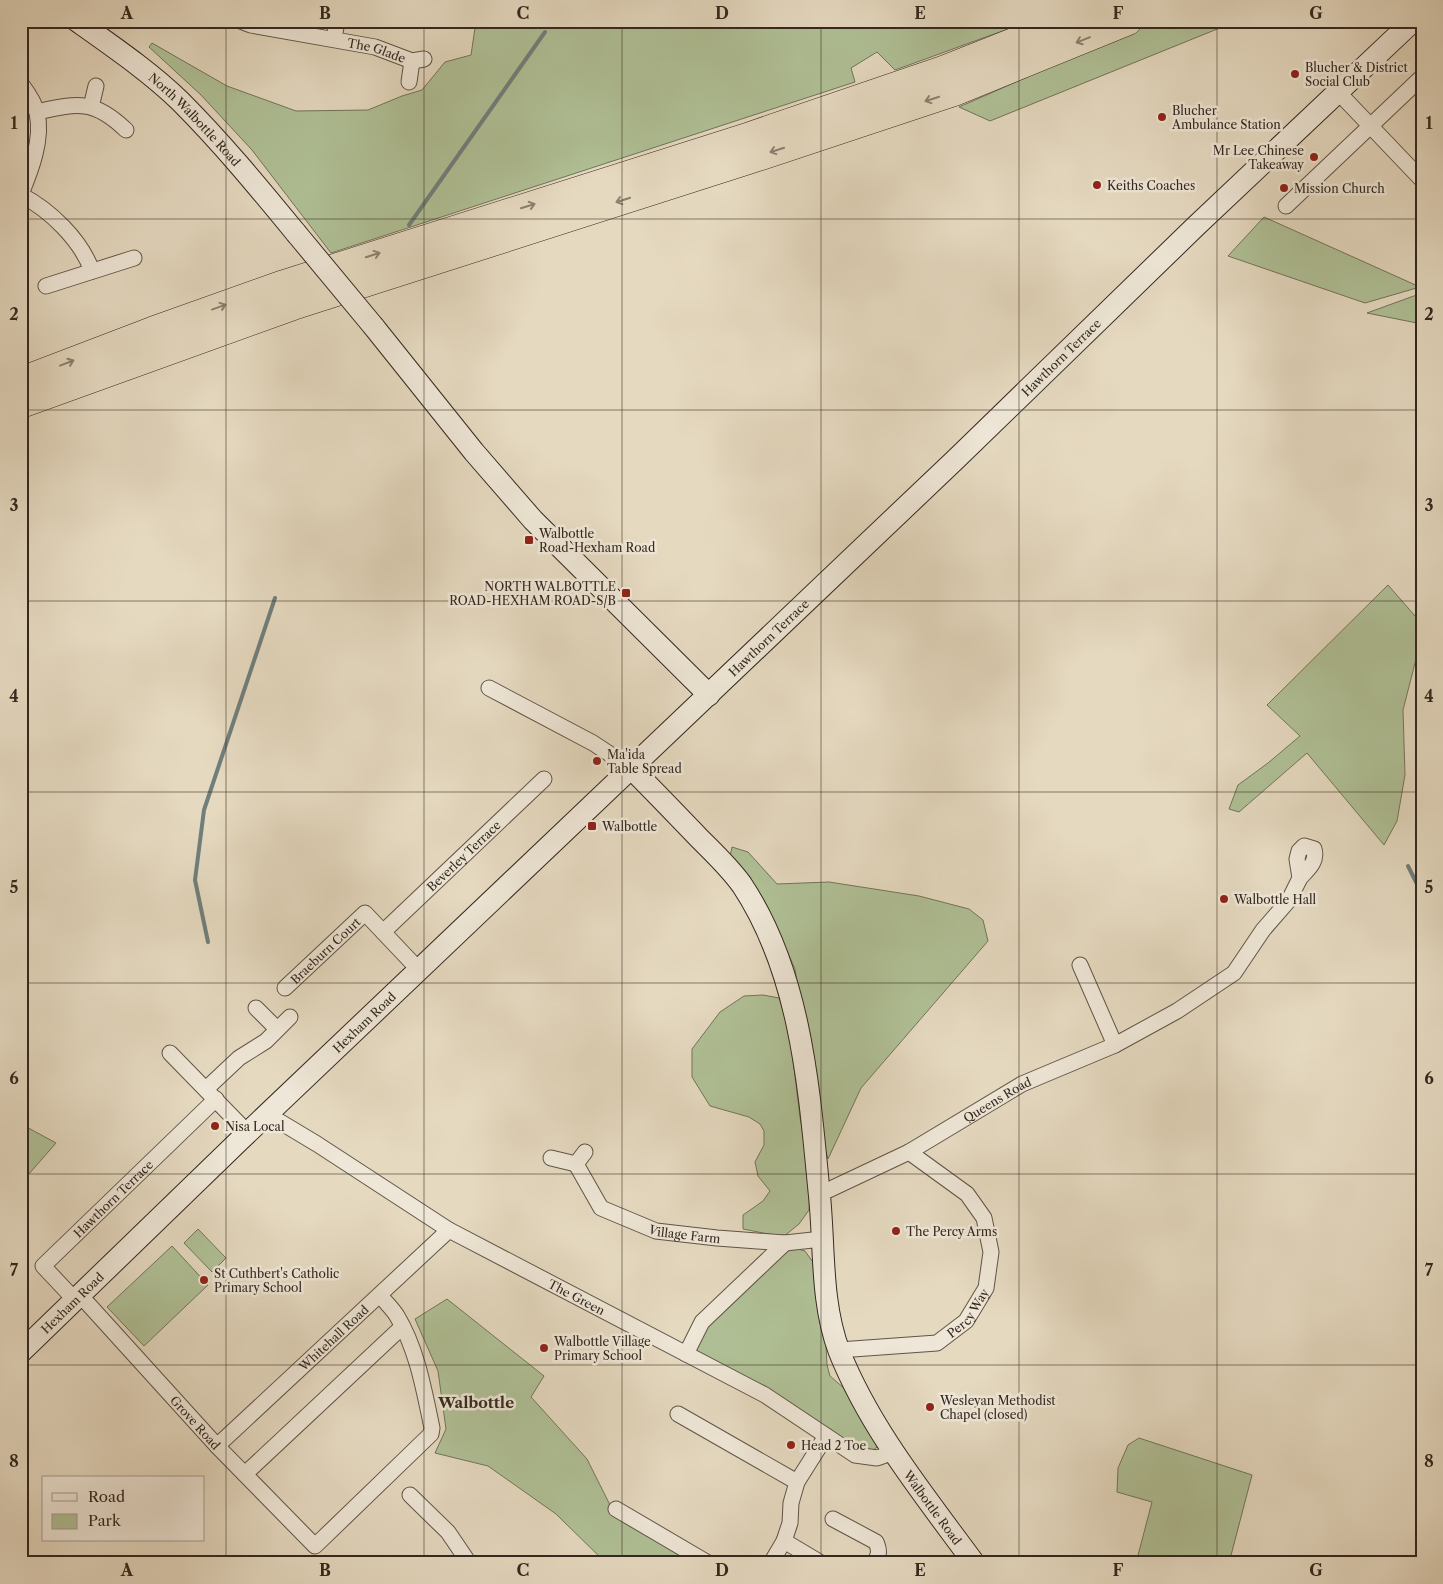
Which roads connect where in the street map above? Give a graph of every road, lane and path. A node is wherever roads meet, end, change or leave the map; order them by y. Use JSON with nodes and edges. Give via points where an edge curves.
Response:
{"nodes":[{"id":1,"x":77,"y":21,"type":"edge"},
{"id":2,"x":241,"y":21,"type":"edge"},
{"id":3,"x":337,"y":21,"type":"edge"},
{"id":4,"x":1067,"y":21,"type":"edge"},
{"id":5,"x":1128,"y":21,"type":"edge"},
{"id":6,"x":1413,"y":21,"type":"edge"},
{"id":7,"x":334,"y":39,"type":"junction"},
{"id":8,"x":1422,"y":78,"type":"edge"},
{"id":9,"x":409,"y":82,"type":"dead end"},
{"id":10,"x":22,"y":85,"type":"edge"},
{"id":11,"x":96,"y":86,"type":"dead end"},
{"id":12,"x":1338,"y":92,"type":"junction"},
{"id":13,"x":91,"y":107,"type":"junction"},
{"id":14,"x":37,"y":112,"type":"junction"},
{"id":15,"x":1370,"y":127,"type":"junction"},
{"id":16,"x":126,"y":130,"type":"dead end"},
{"id":17,"x":1422,"y":180,"type":"edge"},
{"id":18,"x":21,"y":194,"type":"edge"},
{"id":19,"x":1286,"y":206,"type":"dead end"},
{"id":20,"x":134,"y":258,"type":"dead end"},
{"id":21,"x":92,"y":271,"type":"junction"},
{"id":22,"x":46,"y":286,"type":"dead end"},
{"id":23,"x":21,"y":381,"type":"edge"},
{"id":24,"x":21,"y":404,"type":"edge"},
{"id":25,"x":489,"y":688,"type":"dead end"},
{"id":26,"x":709,"y":695,"type":"junction"},
{"id":27,"x":631,"y":768,"type":"junction"},
{"id":28,"x":544,"y":779,"type":"dead end"},
{"id":29,"x":1300,"y":878,"type":"dead end"},
{"id":30,"x":383,"y":932,"type":"junction"},
{"id":31,"x":1080,"y":965,"type":"dead end"},
{"id":32,"x":419,"y":970,"type":"junction"},
{"id":33,"x":284,"y":988,"type":"dead end"},
{"id":34,"x":256,"y":1008,"type":"dead end"},
{"id":35,"x":290,"y":1017,"type":"dead end"},
{"id":36,"x":277,"y":1029,"type":"junction"},
{"id":37,"x":1114,"y":1045,"type":"junction"},
{"id":38,"x":170,"y":1053,"type":"dead end"},
{"id":39,"x":211,"y":1094,"type":"junction"},
{"id":40,"x":267,"y":1114,"type":"junction"},
{"id":41,"x":248,"y":1133,"type":"junction"},
{"id":42,"x":909,"y":1152,"type":"junction"},
{"id":43,"x":551,"y":1158,"type":"dead end"},
{"id":44,"x":820,"y":1194,"type":"junction"},
{"id":45,"x":449,"y":1230,"type":"junction"},
{"id":46,"x":822,"y":1239,"type":"junction"},
{"id":47,"x":785,"y":1243,"type":"junction"},
{"id":48,"x":380,"y":1295,"type":"junction"},
{"id":49,"x":78,"y":1298,"type":"junction"},
{"id":50,"x":402,"y":1327,"type":"junction"},
{"id":51,"x":839,"y":1350,"type":"junction"},
{"id":52,"x":21,"y":1352,"type":"edge"},
{"id":53,"x":686,"y":1354,"type":"junction"},
{"id":54,"x":678,"y":1414,"type":"dead end"},
{"id":55,"x":826,"y":1436,"type":"junction"},
{"id":56,"x":217,"y":1446,"type":"junction"},
{"id":57,"x":894,"y":1452,"type":"junction"},
{"id":58,"x":245,"y":1474,"type":"junction"},
{"id":59,"x":797,"y":1482,"type":"junction"},
{"id":60,"x":410,"y":1495,"type":"dead end"},
{"id":61,"x":616,"y":1509,"type":"dead end"},
{"id":62,"x":839,"y":1518,"type":"dead end"},
{"id":63,"x":784,"y":1541,"type":"junction"},
{"id":64,"x":469,"y":1563,"type":"edge"},
{"id":65,"x":708,"y":1563,"type":"edge"},
{"id":66,"x":771,"y":1563,"type":"edge"},
{"id":67,"x":821,"y":1563,"type":"edge"},
{"id":68,"x":874,"y":1563,"type":"edge"},
{"id":69,"x":974,"y":1563,"type":"edge"}],
"edges":[{"from":1,"to":26,"type":"main road","name":"North Walbottle Road","bridge":true,"via":[[179,100],[238,162],[533,520]]},
{"from":2,"to":7,"type":"street","name":"The Glade"},
{"from":3,"to":7,"type":"street"},
{"from":23,"to":4,"type":"highway","one_way":true,"via":[[284,284],[747,137],[943,70]]},
{"from":5,"to":24,"type":"highway","one_way":true,"via":[[954,92],[293,306]]},
{"from":6,"to":12,"type":"main road","name":"Hawthorn Terrace"},
{"from":7,"to":9,"type":"street","name":"The Glade","via":[[418,60]]},
{"from":8,"to":15,"type":"street"},
{"from":10,"to":14,"type":"street"},
{"from":11,"to":13,"type":"street"},
{"from":12,"to":15,"type":"street"},
{"from":12,"to":26,"type":"main road","name":"Hawthorn Terrace"},
{"from":13,"to":14,"type":"street","via":[[75,104]]},
{"from":13,"to":16,"type":"street","via":[[107,114]]},
{"from":14,"to":18,"type":"street","via":[[33,160]]},
{"from":15,"to":17,"type":"street"},
{"from":15,"to":19,"type":"street"},
{"from":18,"to":21,"type":"street","via":[[45,210],[77,243]]},
{"from":20,"to":21,"type":"street"},
{"from":21,"to":22,"type":"street"},
{"from":25,"to":27,"type":"street","via":[[594,743]]},
{"from":26,"to":27,"type":"main road","name":"Hexham Road"},
{"from":27,"to":32,"type":"main road","name":"Hexham Road"},
{"from":27,"to":44,"type":"main road","name":"Walbottle Road","via":[[741,884],[760,915],[783,973],[797,1028]]},
{"from":28,"to":30,"type":"street","name":"Beverley Terrace"},
{"from":29,"to":37,"type":"street","name":"Queens Road","via":[[1289,900],[1263,930],[1234,973]]},
{"from":30,"to":32,"type":"street"},
{"from":30,"to":33,"type":"street","name":"Braeburn Court","via":[[364,913]]},
{"from":31,"to":37,"type":"street"},
{"from":32,"to":40,"type":"main road","name":"Hexham Road"},
{"from":34,"to":36,"type":"street"},
{"from":35,"to":36,"type":"street"},
{"from":36,"to":39,"type":"street","via":[[266,1041],[238,1058]]},
{"from":37,"to":42,"type":"street","name":"Queens Road","via":[[1022,1084]]},
{"from":38,"to":39,"type":"street"},
{"from":39,"to":41,"type":"street"},
{"from":39,"to":49,"type":"street","name":"Hawthorn Terrace","via":[[43,1266]]},
{"from":40,"to":41,"type":"main road","name":"Hexham Road"},
{"from":40,"to":45,"type":"street","name":"The Green"},
{"from":41,"to":49,"type":"main road","name":"Hexham Road"},
{"from":42,"to":44,"type":"street","name":"Queens Road"},
{"from":42,"to":51,"type":"street","name":"Percy Way","via":[[967,1194],[984,1218],[991,1252],[986,1288],[966,1320],[937,1343]]},
{"from":43,"to":47,"type":"street","name":"Village Farm","via":[[580,1158],[601,1208],[656,1231]]},
{"from":44,"to":46,"type":"main road","name":"Walbottle Road"},
{"from":45,"to":48,"type":"street","name":"Whitehall Road"},
{"from":45,"to":53,"type":"street","name":"The Green"},
{"from":46,"to":47,"type":"street","name":"Village Farm"},
{"from":46,"to":51,"type":"main road","name":"Walbottle Road","via":[[825,1284]]},
{"from":47,"to":53,"type":"street","via":[[702,1322]]},
{"from":48,"to":50,"type":"street"},
{"from":48,"to":56,"type":"street","name":"Whitehall Road"},
{"from":49,"to":52,"type":"main road","name":"Hexham Road"},
{"from":49,"to":56,"type":"street","name":"Grove Road"},
{"from":50,"to":58,"type":"street"},
{"from":50,"to":58,"type":"street","name":"Grove Road","via":[[423,1383],[431,1434],[315,1546]]},
{"from":51,"to":57,"type":"main road","name":"Walbottle Road","via":[[861,1398]]},
{"from":53,"to":55,"type":"street","name":"The Green","via":[[764,1395]]},
{"from":54,"to":59,"type":"street"},
{"from":55,"to":57,"type":"street","name":"The Green","via":[[855,1454],[877,1458]]},
{"from":55,"to":59,"type":"street"},
{"from":56,"to":58,"type":"street","name":"Grove Road"},
{"from":57,"to":69,"type":"main road","name":"Walbottle Road"},
{"from":59,"to":63,"type":"street"},
{"from":60,"to":64,"type":"street","via":[[448,1532]]},
{"from":61,"to":65,"type":"street"},
{"from":62,"to":68,"type":"street","via":[[876,1542],[879,1554]]},
{"from":63,"to":66,"type":"street"},
{"from":63,"to":67,"type":"street"}]}
